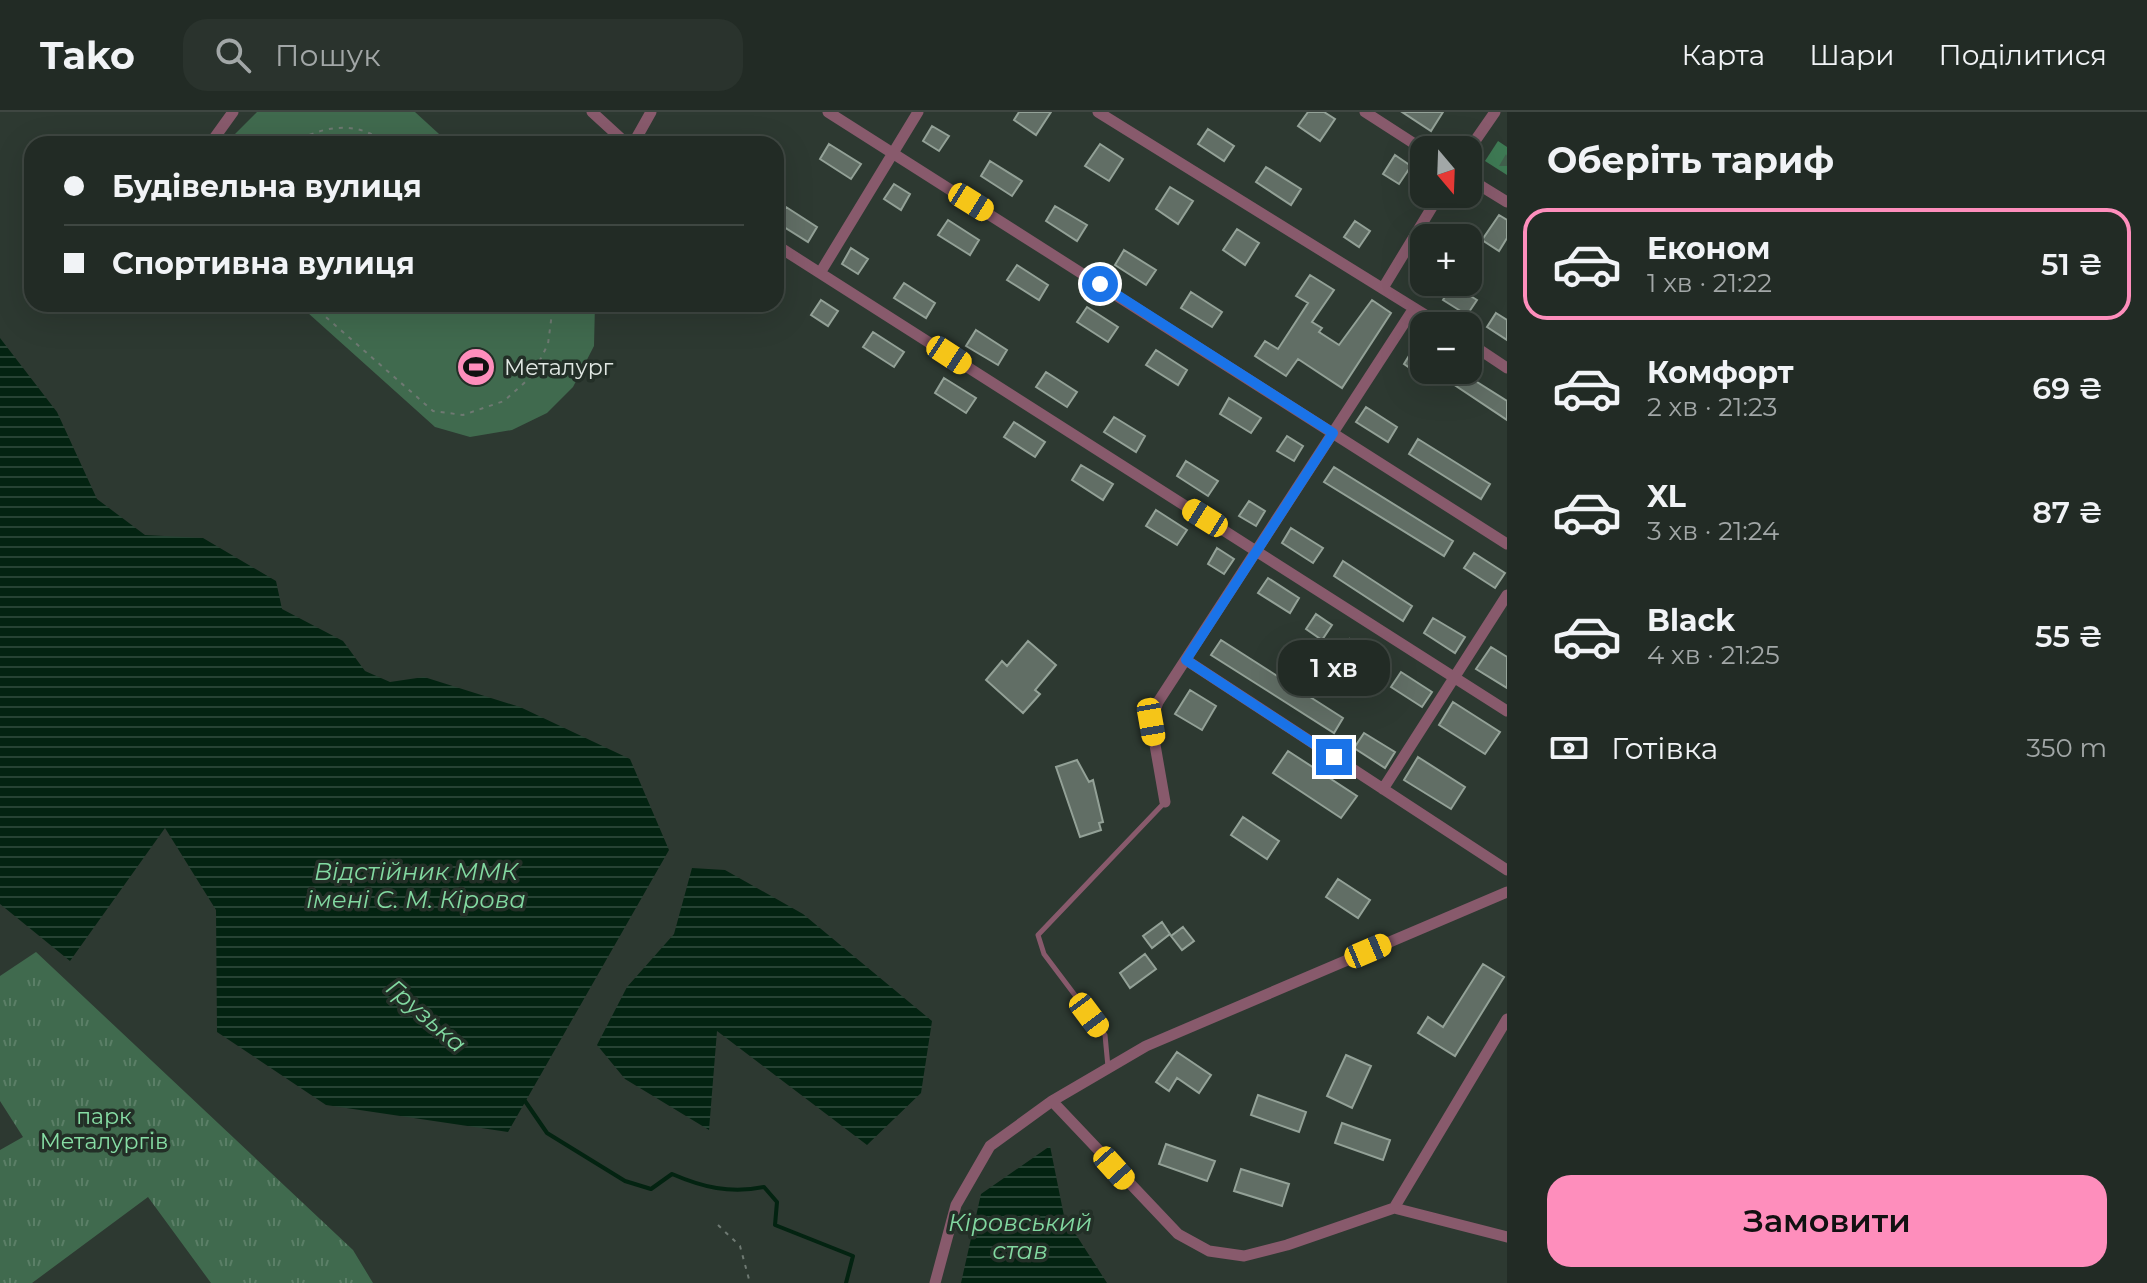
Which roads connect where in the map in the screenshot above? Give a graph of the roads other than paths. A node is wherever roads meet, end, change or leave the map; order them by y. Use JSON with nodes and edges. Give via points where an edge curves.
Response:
{"nodes":[{"id":1,"x":233,"y":112,"type":"edge"},
{"id":2,"x":592,"y":112,"type":"edge"},
{"id":3,"x":651,"y":112,"type":"edge"},
{"id":4,"x":828,"y":112,"type":"edge"},
{"id":5,"x":918,"y":112,"type":"edge"},
{"id":6,"x":1098,"y":112,"type":"edge"},
{"id":7,"x":1365,"y":112,"type":"edge"},
{"id":8,"x":1495,"y":112,"type":"edge"},
{"id":9,"x":216,"y":136,"type":"edge"},
{"id":10,"x":620,"y":136,"type":"edge"},
{"id":11,"x":635,"y":136,"type":"edge"},
{"id":12,"x":1478,"y":136,"type":"edge"},
{"id":13,"x":1410,"y":141,"type":"edge"},
{"id":14,"x":894,"y":152,"type":"junction"},
{"id":15,"x":1482,"y":187,"type":"edge"},
{"id":16,"x":1507,"y":202,"type":"edge"},
{"id":17,"x":1432,"y":208,"type":"edge"},
{"id":18,"x":784,"y":250,"type":"edge"},
{"id":19,"x":820,"y":273,"type":"junction"},
{"id":20,"x":1383,"y":288,"type":"junction"},
{"id":21,"x":1414,"y":308,"type":"junction"},
{"id":22,"x":1420,"y":312,"type":"edge"},
{"id":23,"x":1482,"y":351,"type":"edge"},
{"id":24,"x":1507,"y":368,"type":"edge"},
{"id":25,"x":1333,"y":433,"type":"junction"},
{"id":26,"x":1507,"y":544,"type":"edge"},
{"id":27,"x":1256,"y":551,"type":"junction"},
{"id":28,"x":1507,"y":595,"type":"edge"},
{"id":29,"x":1186,"y":660,"type":"junction"},
{"id":30,"x":1455,"y":677,"type":"junction"},
{"id":31,"x":1507,"y":711,"type":"edge"},
{"id":32,"x":1383,"y":789,"type":"junction"},
{"id":33,"x":1165,"y":802,"type":"joint"},
{"id":34,"x":1507,"y":870,"type":"edge"},
{"id":35,"x":1507,"y":892,"type":"edge"},
{"id":36,"x":1507,"y":1019,"type":"edge"},
{"id":37,"x":1109,"y":1068,"type":"junction"},
{"id":38,"x":1052,"y":1101,"type":"junction"},
{"id":39,"x":1394,"y":1208,"type":"junction"},
{"id":40,"x":1507,"y":1237,"type":"edge"},
{"id":41,"x":935,"y":1283,"type":"edge"}],
"edges":[{"from":1,"to":9,"type":"street"},
{"from":2,"to":10,"type":"street"},
{"from":3,"to":11,"type":"street"},
{"from":4,"to":14,"type":"street"},
{"from":5,"to":14,"type":"street"},
{"from":6,"to":20,"type":"street"},
{"from":7,"to":13,"type":"street"},
{"from":8,"to":12,"type":"street"},
{"from":14,"to":19,"type":"street"},
{"from":14,"to":25,"type":"street"},
{"from":15,"to":16,"type":"street"},
{"from":17,"to":20,"type":"street"},
{"from":18,"to":19,"type":"street"},
{"from":19,"to":27,"type":"street"},
{"from":20,"to":21,"type":"street"},
{"from":21,"to":22,"type":"street"},
{"from":21,"to":25,"type":"street"},
{"from":23,"to":24,"type":"street"},
{"from":25,"to":26,"type":"street"},
{"from":25,"to":27,"type":"street"},
{"from":27,"to":29,"type":"street"},
{"from":27,"to":30,"type":"street"},
{"from":28,"to":30,"type":"street"},
{"from":29,"to":32,"type":"street"},
{"from":29,"to":33,"type":"street","via":[[1151,722]]},
{"from":30,"to":31,"type":"street"},
{"from":30,"to":32,"type":"street"},
{"from":32,"to":34,"type":"street"},
{"from":33,"to":37,"type":"lane","via":[[1038,935],[1044,954],[1105,1035]]},
{"from":35,"to":37,"type":"street","via":[[1146,1046]]},
{"from":36,"to":39,"type":"street"},
{"from":37,"to":38,"type":"street"},
{"from":38,"to":39,"type":"street","via":[[1178,1234],[1209,1251],[1244,1256]]},
{"from":38,"to":41,"type":"street","via":[[990,1146],[956,1205]]},
{"from":39,"to":40,"type":"street"}]}
